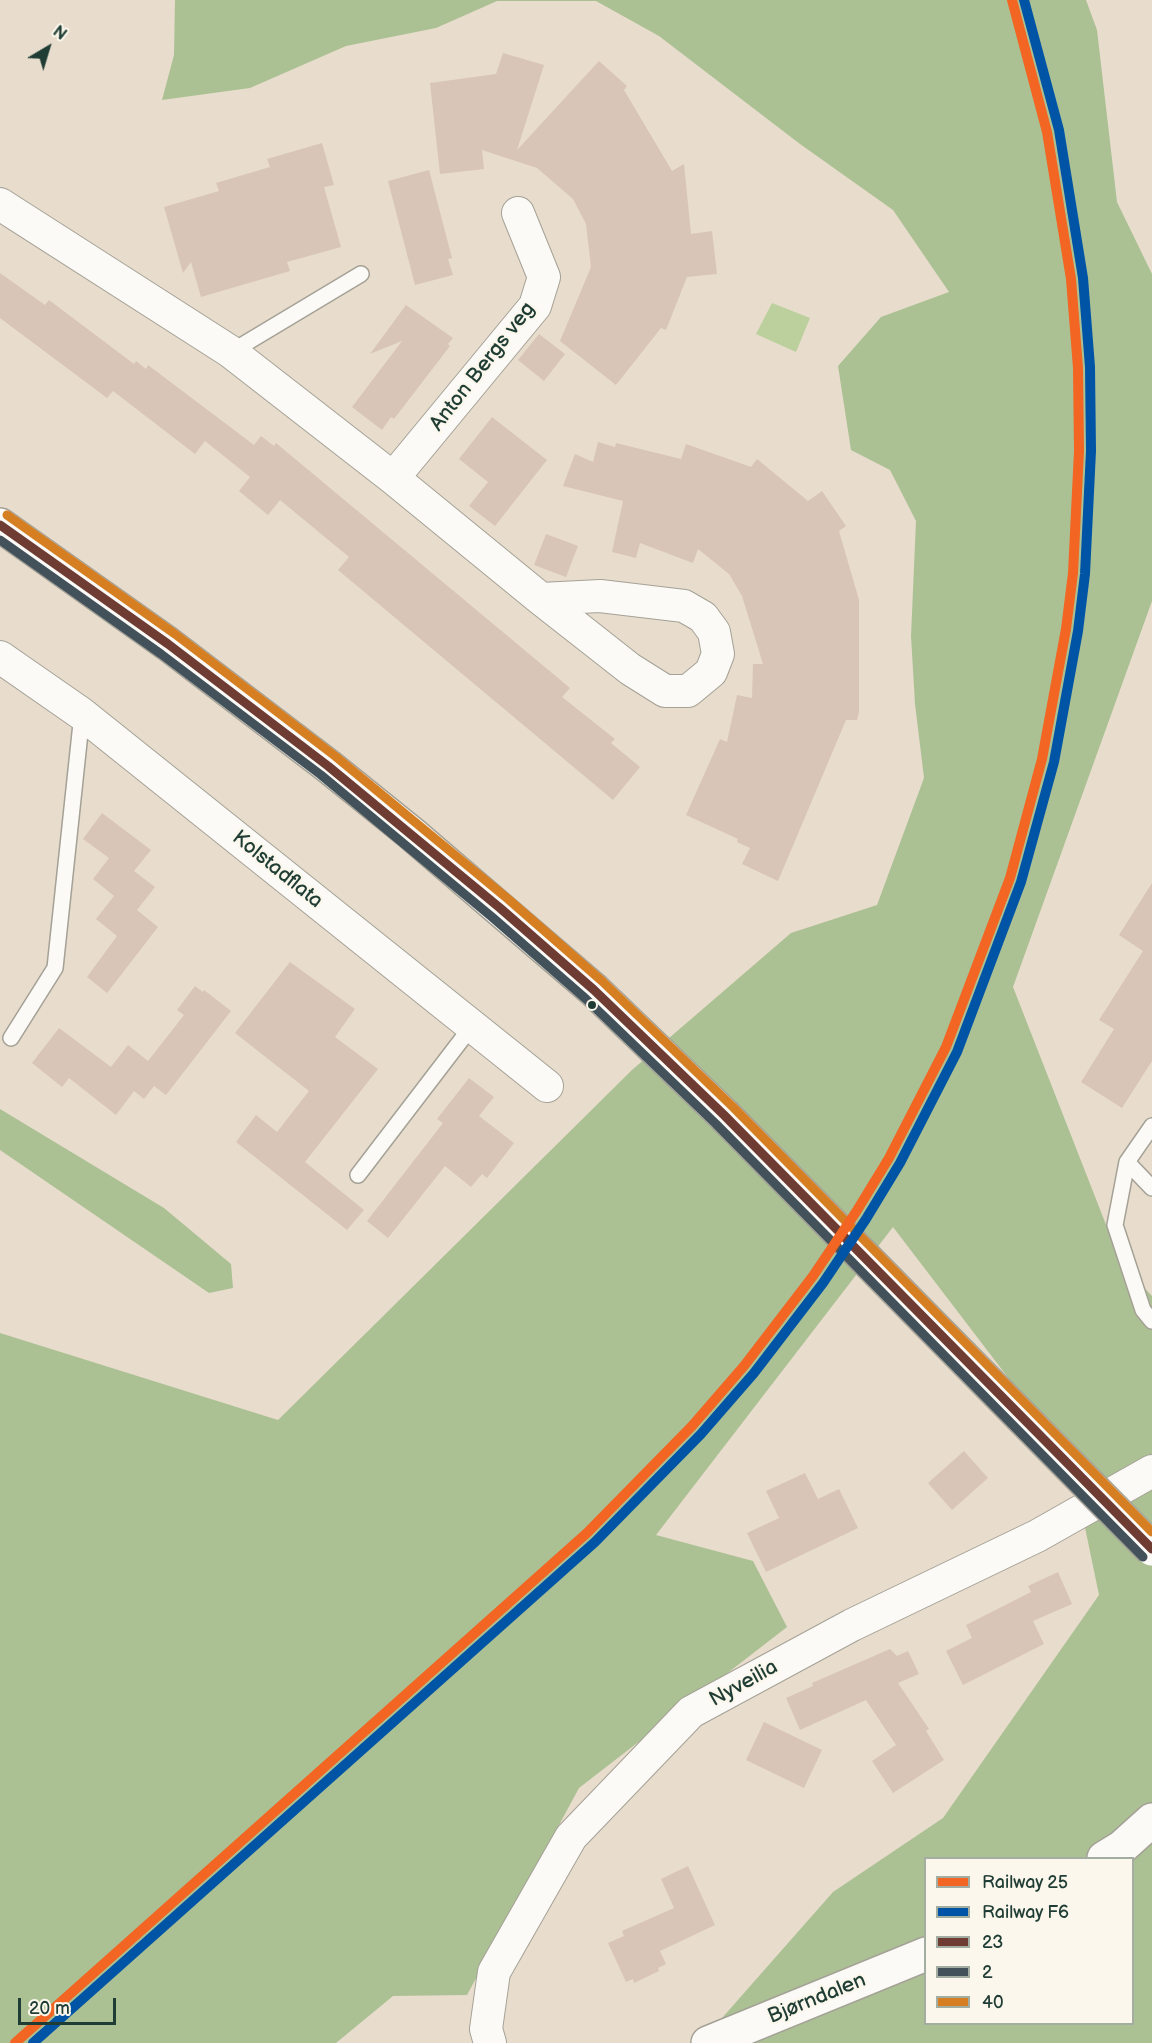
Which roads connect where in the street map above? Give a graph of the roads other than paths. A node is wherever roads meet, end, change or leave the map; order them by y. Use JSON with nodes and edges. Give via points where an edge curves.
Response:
{"nodes":[{"id":1,"x":0,"y":204,"type":"edge"},
{"id":2,"x":518,"y":213,"type":"dead end"},
{"id":3,"x":361,"y":274,"type":"dead end"},
{"id":4,"x":231,"y":352,"type":"junction"},
{"id":5,"x":393,"y":478,"type":"junction"},
{"id":6,"x":0,"y":525,"type":"edge"},
{"id":7,"x":541,"y":599,"type":"junction"},
{"id":8,"x":0,"y":657,"type":"edge"},
{"id":9,"x":82,"y":714,"type":"junction"},
{"id":10,"x":472,"y":1026,"type":"junction"},
{"id":11,"x":11,"y":1038,"type":"dead end"},
{"id":12,"x":547,"y":1086,"type":"dead end"},
{"id":13,"x":1152,"y":1126,"type":"edge"},
{"id":14,"x":1127,"y":1162,"type":"junction"},
{"id":15,"x":358,"y":1175,"type":"dead end"},
{"id":16,"x":1152,"y":1188,"type":"edge"},
{"id":17,"x":1152,"y":1321,"type":"edge"},
{"id":18,"x":1152,"y":1471,"type":"edge"},
{"id":19,"x":1152,"y":1549,"type":"edge"},
{"id":20,"x":1152,"y":1820,"type":"edge"},
{"id":21,"x":1106,"y":1857,"type":"edge"},
{"id":22,"x":924,"y":1955,"type":"edge"},
{"id":23,"x":490,"y":2043,"type":"edge"},
{"id":24,"x":708,"y":2043,"type":"edge"}],
"edges":[{"from":1,"to":4,"type":"street"},
{"from":2,"to":5,"type":"street","name":"Anton Bergs veg","via":[[544,277],[535,306]]},
{"from":3,"to":4,"type":"lane"},
{"from":4,"to":5,"type":"street"},
{"from":5,"to":7,"type":"street"},
{"from":6,"to":19,"type":"main road","bridge":true,"via":[[168,644],[328,766],[594,990],[724,1115]]},
{"from":7,"to":7,"type":"street","via":[[630,669],[665,691],[688,691],[711,672],[718,654],[714,632],[703,617],[684,606],[600,596]]},
{"from":8,"to":9,"type":"street","name":"Kolstadflata"},
{"from":9,"to":10,"type":"street","name":"Kolstadflata"},
{"from":9,"to":11,"type":"lane","via":[[55,968]]},
{"from":10,"to":12,"type":"street","name":"Kolstadflata"},
{"from":10,"to":15,"type":"lane"},
{"from":13,"to":14,"type":"lane"},
{"from":14,"to":16,"type":"lane"},
{"from":14,"to":17,"type":"lane","via":[[1114,1225],[1143,1310]]},
{"from":18,"to":23,"type":"street","name":"Nyveilia","via":[[1037,1536],[852,1625],[691,1712],[571,1837],[494,1972],[486,2029]]},
{"from":20,"to":21,"type":"main road"},
{"from":22,"to":24,"type":"main road","name":"Bjørndalen"}]}
